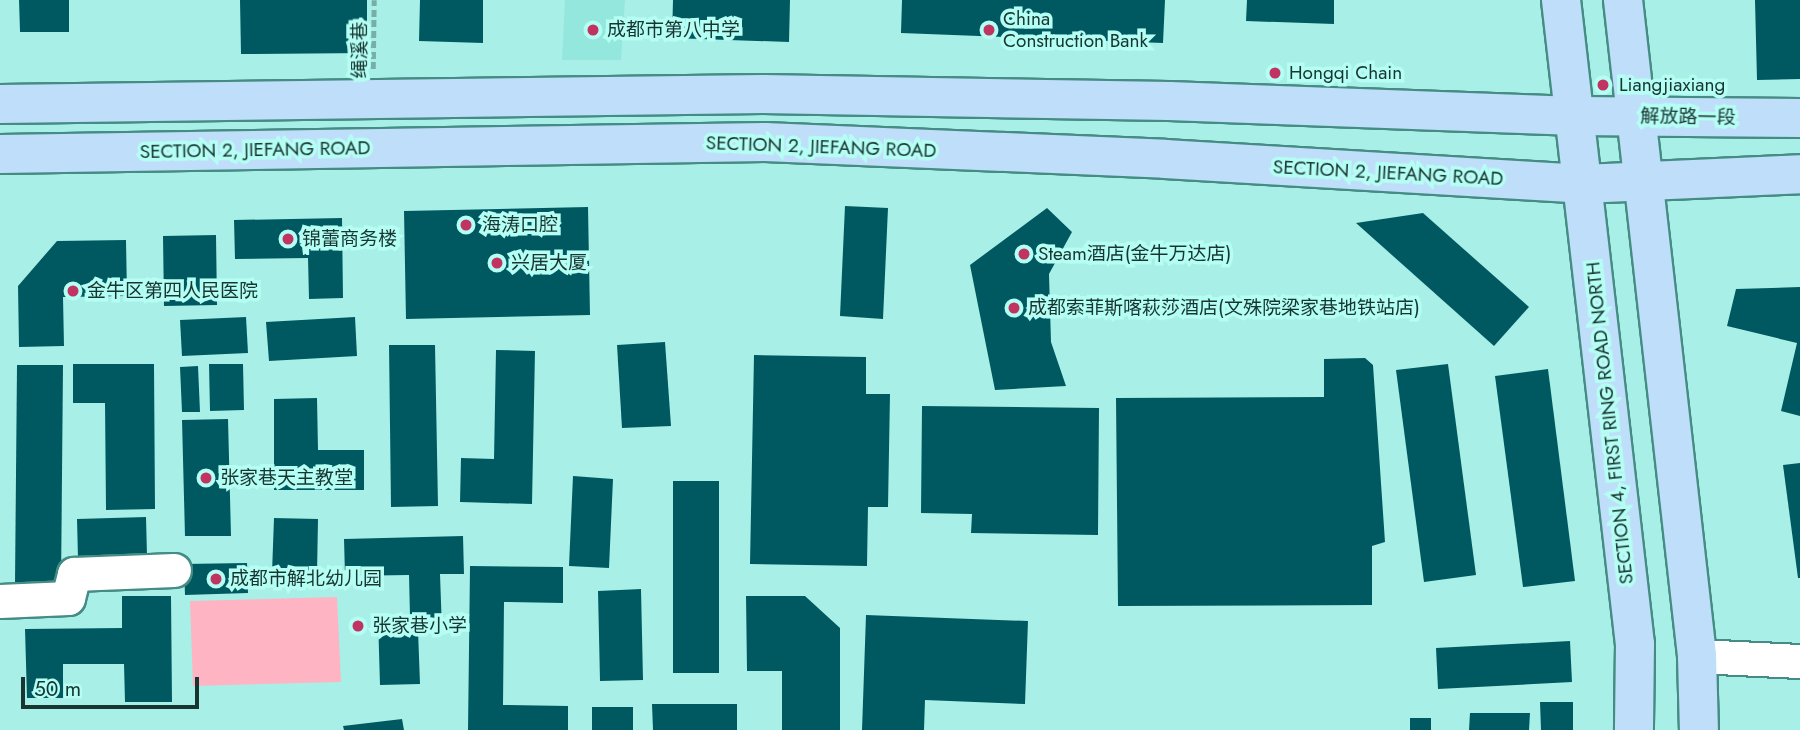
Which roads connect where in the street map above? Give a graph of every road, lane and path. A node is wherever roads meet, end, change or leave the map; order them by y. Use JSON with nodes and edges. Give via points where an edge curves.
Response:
{"nodes":[{"id":1,"x":374,"y":0,"type":"edge"},
{"id":2,"x":1561,"y":0,"type":"edge"},
{"id":3,"x":1623,"y":0,"type":"edge"},
{"id":4,"x":373,"y":99,"type":"junction"},
{"id":5,"x":0,"y":104,"type":"edge"},
{"id":6,"x":1576,"y":116,"type":"junction"},
{"id":7,"x":1634,"y":116,"type":"junction"},
{"id":8,"x":1800,"y":118,"type":"edge"},
{"id":9,"x":0,"y":154,"type":"edge"},
{"id":10,"x":1800,"y":174,"type":"edge"},
{"id":11,"x":1642,"y":182,"type":"junction"},
{"id":12,"x":1583,"y":184,"type":"junction"},
{"id":13,"x":174,"y":570,"type":"dead end"},
{"id":14,"x":0,"y":601,"type":"edge"},
{"id":15,"x":1697,"y":656,"type":"junction"},
{"id":16,"x":1800,"y":661,"type":"edge"},
{"id":17,"x":1634,"y":730,"type":"edge"},
{"id":18,"x":1699,"y":730,"type":"edge"}],
"edges":[{"from":1,"to":4,"type":"path","name":"绳溪巷"},
{"from":2,"to":6,"type":"main road","name":"SECTION 4, FIRST RING ROAD NORTH"},
{"from":3,"to":7,"type":"main road"},
{"from":4,"to":5,"type":"main road"},
{"from":4,"to":6,"type":"main road","via":[[805,95],[1169,101]]},
{"from":6,"to":7,"type":"main road","name":"解放路一段"},
{"from":6,"to":12,"type":"main road","name":"SECTION 4, FIRST RING ROAD NORTH"},
{"from":7,"to":8,"type":"main road","name":"解放路一段"},
{"from":7,"to":11,"type":"main road"},
{"from":9,"to":12,"type":"main road","name":"SECTION 2, JIEFANG ROAD","via":[[765,142],[1165,159]]},
{"from":10,"to":11,"type":"main road"},
{"from":11,"to":12,"type":"main road","name":"SECTION 2, JIEFANG ROAD"},
{"from":11,"to":15,"type":"main road"},
{"from":12,"to":17,"type":"main road","name":"SECTION 4, FIRST RING ROAD NORTH","via":[[1635,644]]},
{"from":13,"to":14,"type":"lane","via":[[74,573],[68,598]]},
{"from":15,"to":16,"type":"lane"},
{"from":15,"to":18,"type":"main road"}]}
